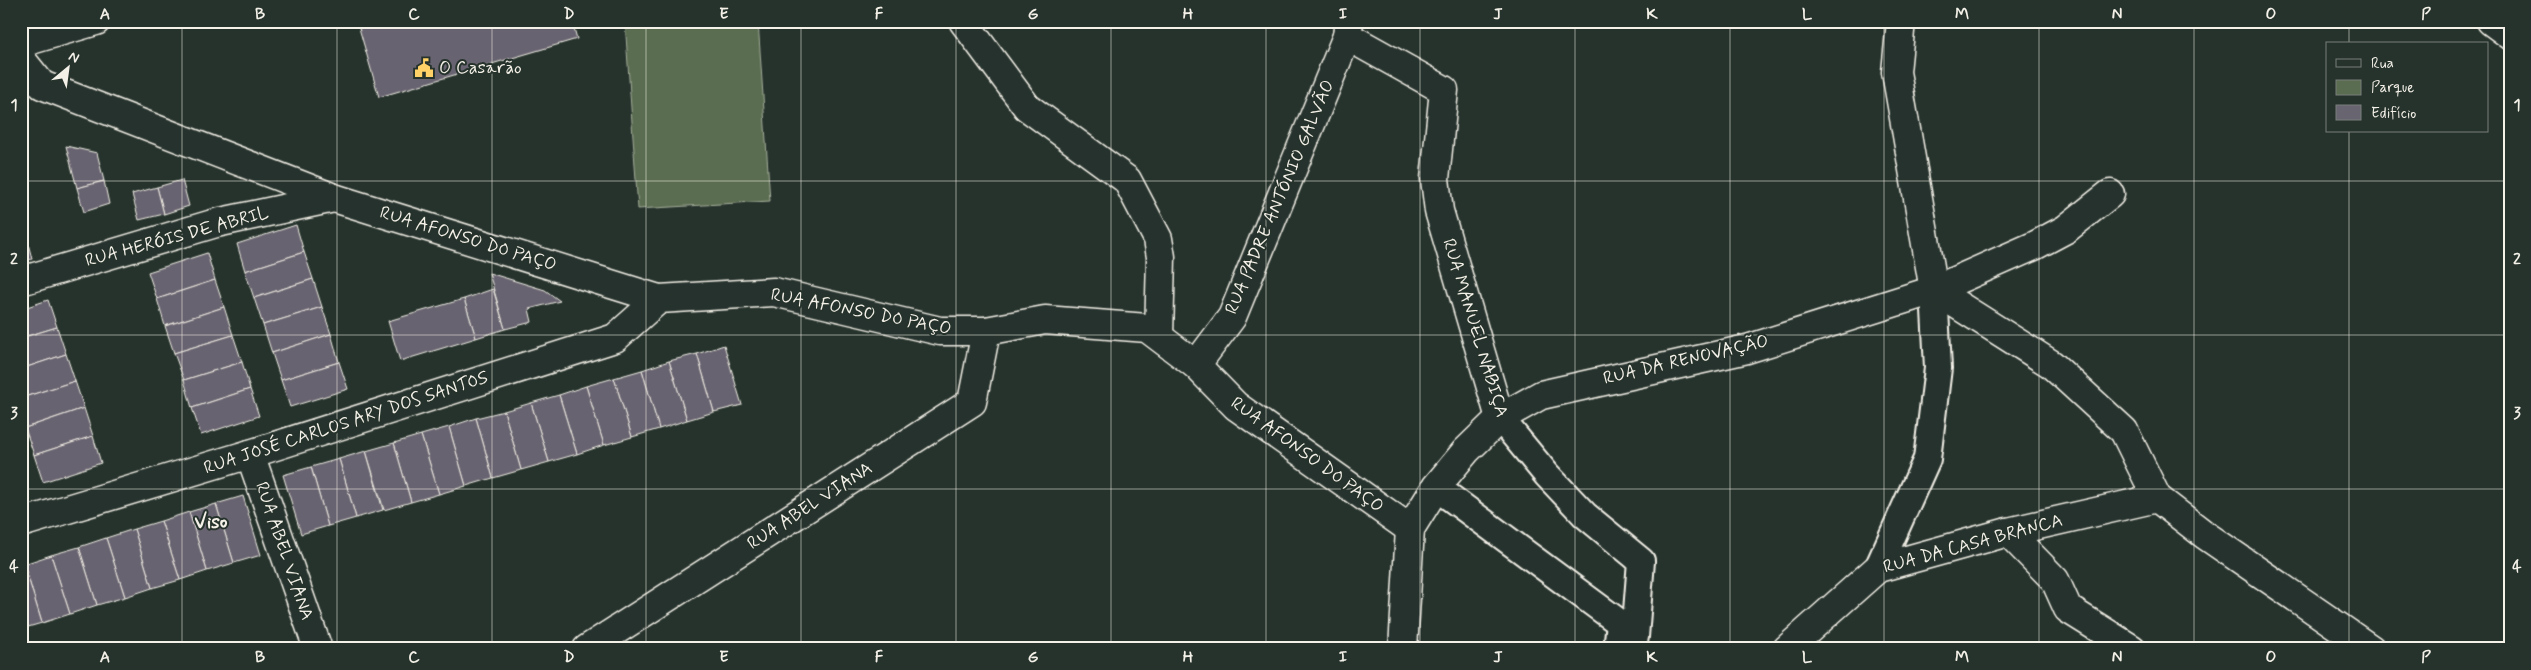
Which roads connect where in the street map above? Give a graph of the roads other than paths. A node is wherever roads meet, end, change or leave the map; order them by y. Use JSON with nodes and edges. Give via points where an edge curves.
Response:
{"nodes":[{"id":1,"x":96,"y":21,"type":"edge"},
{"id":2,"x":964,"y":21,"type":"edge"},
{"id":3,"x":1901,"y":21,"type":"edge"},
{"id":4,"x":2491,"y":21,"type":"edge"},
{"id":5,"x":1348,"y":29,"type":"edge"},
{"id":6,"x":2510,"y":35,"type":"edge"},
{"id":7,"x":21,"y":44,"type":"edge"},
{"id":8,"x":21,"y":59,"type":"edge"},
{"id":9,"x":2110,"y":194,"type":"dead end"},
{"id":10,"x":334,"y":198,"type":"junction"},
{"id":11,"x":21,"y":281,"type":"edge"},
{"id":12,"x":1934,"y":290,"type":"junction"},
{"id":13,"x":659,"y":299,"type":"junction"},
{"id":14,"x":986,"y":331,"type":"junction"},
{"id":15,"x":1159,"y":336,"type":"junction"},
{"id":16,"x":1196,"y":365,"type":"junction"},
{"id":17,"x":1500,"y":418,"type":"junction"},
{"id":18,"x":250,"y":454,"type":"junction"},
{"id":19,"x":1436,"y":487,"type":"junction"},
{"id":20,"x":2157,"y":498,"type":"junction"},
{"id":21,"x":21,"y":523,"type":"edge"},
{"id":22,"x":1410,"y":530,"type":"junction"},
{"id":23,"x":2008,"y":532,"type":"junction"},
{"id":24,"x":1878,"y":568,"type":"junction"},
{"id":25,"x":318,"y":649,"type":"edge"},
{"id":26,"x":586,"y":649,"type":"edge"},
{"id":27,"x":1403,"y":649,"type":"edge"},
{"id":28,"x":1617,"y":649,"type":"edge"},
{"id":29,"x":1627,"y":649,"type":"edge"},
{"id":30,"x":1787,"y":649,"type":"edge"},
{"id":31,"x":2132,"y":649,"type":"edge"},
{"id":32,"x":2371,"y":649,"type":"edge"}],
"edges":[{"from":1,"to":7,"type":"street"},
{"from":2,"to":15,"type":"street","via":[[1027,107],[1127,180],[1158,239],[1161,257]]},
{"from":3,"to":12,"type":"street","via":[[1896,72]]},
{"from":4,"to":6,"type":"street"},
{"from":5,"to":16,"type":"street","name":"RUA PADRE ANTÓNIO GALVÃO","via":[[1232,317]]},
{"from":5,"to":17,"type":"street","name":"RUA MANUEL NABIÇA","via":[[1444,90],[1435,179],[1439,211]]},
{"from":8,"to":10,"type":"street","name":"RUA AFONSO DO PAÇO","via":[[42,86]]},
{"from":9,"to":12,"type":"street","name":"RUA DA RENOVAÇÃO","via":[[2066,229]]},
{"from":10,"to":11,"type":"street","name":"RUA HERÓIS DE ABRIL","via":[[216,224]]},
{"from":10,"to":13,"type":"street","name":"RUA AFONSO DO PAÇO"},
{"from":12,"to":17,"type":"street","name":"RUA DA RENOVAÇÃO","via":[[1747,349],[1541,394]]},
{"from":12,"to":20,"type":"street","via":[[2052,364],[2124,431]]},
{"from":12,"to":24,"type":"street","via":[[1938,368],[1927,459]]},
{"from":13,"to":14,"type":"street","name":"RUA AFONSO DO PAÇO","via":[[774,292],[940,331]]},
{"from":13,"to":18,"type":"street","name":"RUA JOSÉ CARLOS ARY DOS SANTOS","via":[[615,338]]},
{"from":14,"to":15,"type":"street","name":"RUA AFONSO DO PAÇO","via":[[1045,320],[1147,328]]},
{"from":14,"to":26,"type":"street","name":"RUA ABEL VIANA","via":[[972,402]]},
{"from":15,"to":16,"type":"street","name":"RUA AFONSO DO PAÇO"},
{"from":16,"to":22,"type":"street","name":"RUA AFONSO DO PAÇO","via":[[1236,406]]},
{"from":17,"to":19,"type":"street","name":"RUA DA RENOVAÇÃO"},
{"from":17,"to":29,"type":"street","name":"RUA MANUEL NABIÇA","via":[[1546,475],[1585,515],[1641,561],[1635,637]]},
{"from":18,"to":21,"type":"street","name":"RUA JOSÉ CARLOS ARY DOS SANTOS"},
{"from":18,"to":25,"type":"street","name":"RUA ABEL VIANA"},
{"from":19,"to":22,"type":"street","name":"RUA DA RENOVAÇÃO"},
{"from":19,"to":28,"type":"street","via":[[1620,623]]},
{"from":20,"to":23,"type":"street","name":"RUA DA CASA BRANCA"},
{"from":20,"to":32,"type":"street","via":[[2205,535]]},
{"from":22,"to":27,"type":"street","name":"RUA DA RENOVAÇÃO"},
{"from":23,"to":24,"type":"street","name":"RUA DA CASA BRANCA"},
{"from":23,"to":31,"type":"street","via":[[2055,580],[2068,609]]},
{"from":24,"to":30,"type":"street","name":"RUA DA CASA BRANCA"}]}
